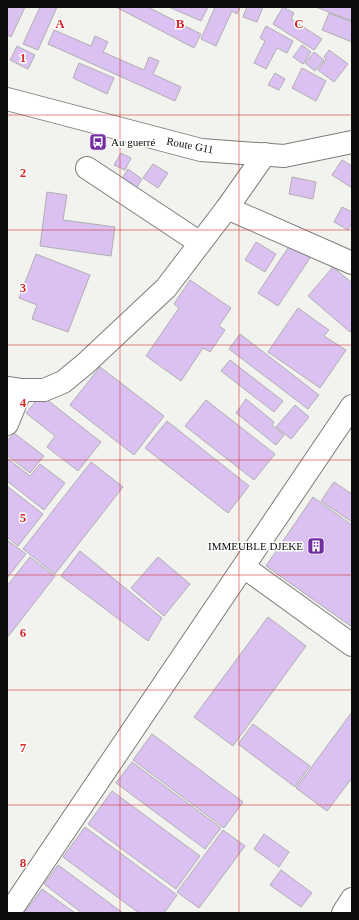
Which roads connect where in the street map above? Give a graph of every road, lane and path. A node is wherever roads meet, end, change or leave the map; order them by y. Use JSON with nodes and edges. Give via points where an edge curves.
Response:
{"nodes":[{"id":1,"x":7,"y":99,"type":"edge"},
{"id":2,"x":352,"y":142,"type":"edge"},
{"id":3,"x":265,"y":154,"type":"junction"},
{"id":4,"x":87,"y":168,"type":"dead end"},
{"id":5,"x":227,"y":208,"type":"junction"},
{"id":6,"x":200,"y":243,"type":"junction"},
{"id":7,"x":352,"y":263,"type":"edge"},
{"id":8,"x":14,"y":389,"type":"edge"},
{"id":9,"x":352,"y":406,"type":"edge"},
{"id":10,"x":7,"y":424,"type":"edge"},
{"id":11,"x":244,"y":567,"type":"junction"},
{"id":12,"x":352,"y":645,"type":"edge"},
{"id":13,"x":352,"y":899,"type":"edge"},
{"id":14,"x":9,"y":913,"type":"edge"},
{"id":15,"x":342,"y":913,"type":"edge"}],
"edges":[{"from":1,"to":3,"type":"street","name":"Route G11","via":[[200,150]]},
{"from":2,"to":3,"type":"street","name":"Route G11","via":[[284,156]]},
{"from":3,"to":5,"type":"street"},
{"from":4,"to":6,"type":"street"},
{"from":5,"to":6,"type":"street"},
{"from":5,"to":7,"type":"street"},
{"from":6,"to":8,"type":"street","via":[[166,288],[63,382],[44,390]]},
{"from":8,"to":10,"type":"street"},
{"from":9,"to":11,"type":"street"},
{"from":11,"to":12,"type":"street"},
{"from":11,"to":14,"type":"street"},
{"from":13,"to":15,"type":"street"}]}
